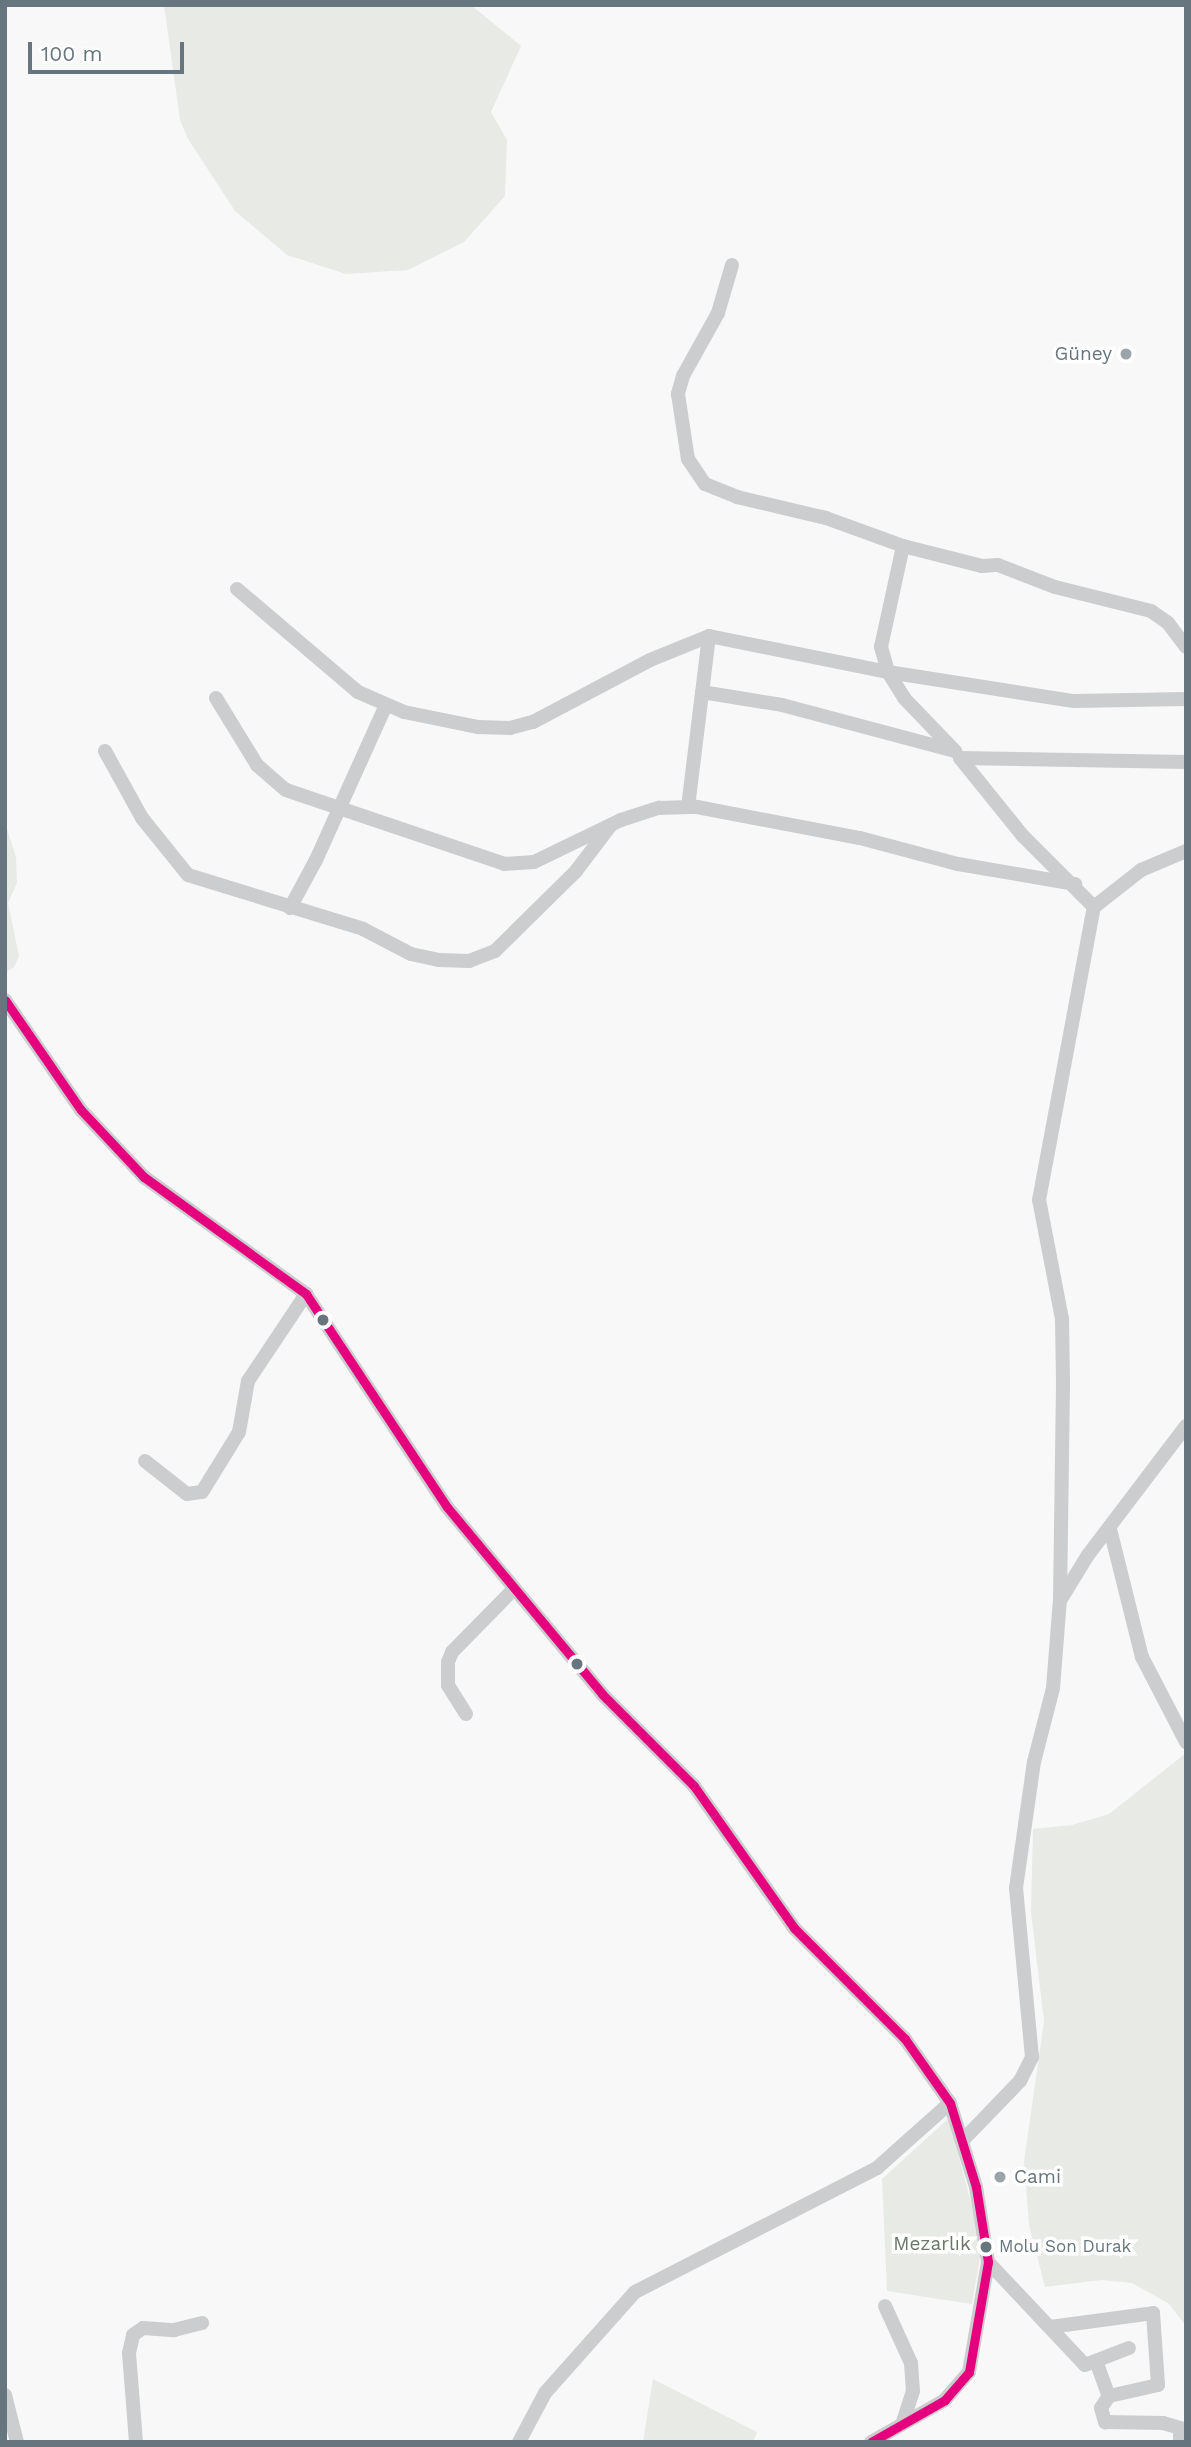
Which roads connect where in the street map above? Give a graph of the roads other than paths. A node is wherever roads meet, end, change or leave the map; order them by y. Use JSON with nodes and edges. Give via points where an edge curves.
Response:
{"nodes":[{"id":1,"x":732,"y":265,"type":"dead end"},
{"id":2,"x":903,"y":546,"type":"junction"},
{"id":3,"x":237,"y":589,"type":"dead end"},
{"id":4,"x":709,"y":636,"type":"junction"},
{"id":5,"x":1186,"y":647,"type":"edge"},
{"id":6,"x":888,"y":672,"type":"junction"},
{"id":7,"x":702,"y":692,"type":"junction"},
{"id":8,"x":216,"y":698,"type":"dead end"},
{"id":9,"x":1186,"y":699,"type":"edge"},
{"id":10,"x":386,"y":705,"type":"junction"},
{"id":11,"x":105,"y":751,"type":"dead end"},
{"id":12,"x":1186,"y":762,"type":"edge"},
{"id":13,"x":688,"y":807,"type":"junction"},
{"id":14,"x":340,"y":809,"type":"junction"},
{"id":15,"x":612,"y":824,"type":"junction"},
{"id":16,"x":1186,"y":851,"type":"edge"},
{"id":17,"x":1075,"y":884,"type":"junction"},
{"id":18,"x":1094,"y":907,"type":"junction"},
{"id":19,"x":290,"y":908,"type":"junction"},
{"id":20,"x":5,"y":1000,"type":"edge"},
{"id":21,"x":306,"y":1294,"type":"junction"},
{"id":22,"x":1186,"y":1426,"type":"edge"},
{"id":23,"x":145,"y":1461,"type":"dead end"},
{"id":24,"x":1110,"y":1529,"type":"junction"},
{"id":25,"x":513,"y":1590,"type":"junction"},
{"id":26,"x":1060,"y":1600,"type":"junction"},
{"id":27,"x":466,"y":1714,"type":"dead end"},
{"id":28,"x":1186,"y":1742,"type":"edge"},
{"id":29,"x":950,"y":2103,"type":"junction"},
{"id":30,"x":964,"y":2139,"type":"junction"},
{"id":31,"x":988,"y":2262,"type":"junction"},
{"id":32,"x":884,"y":2306,"type":"dead end"},
{"id":33,"x":202,"y":2323,"type":"dead end"},
{"id":34,"x":1050,"y":2327,"type":"junction"},
{"id":35,"x":1129,"y":2348,"type":"dead end"},
{"id":36,"x":1096,"y":2361,"type":"junction"},
{"id":37,"x":5,"y":2395,"type":"edge"},
{"id":38,"x":1109,"y":2396,"type":"junction"},
{"id":39,"x":903,"y":2422,"type":"junction"},
{"id":40,"x":17,"y":2442,"type":"edge"},
{"id":41,"x":136,"y":2442,"type":"edge"},
{"id":42,"x":519,"y":2442,"type":"edge"},
{"id":43,"x":871,"y":2442,"type":"edge"},
{"id":44,"x":1180,"y":2442,"type":"edge"}],
"edges":[{"from":1,"to":2,"type":"street","via":[[718,313],[680,385],[678,413],[692,468],[717,491],[806,512]]},
{"from":2,"to":5,"type":"street","via":[[982,566],[998,565],[1077,594],[1151,611],[1168,623]]},
{"from":2,"to":6,"type":"street","via":[[881,647]]},
{"from":3,"to":10,"type":"street","via":[[345,683]]},
{"from":4,"to":6,"type":"street"},
{"from":4,"to":7,"type":"street"},
{"from":4,"to":10,"type":"street","via":[[650,660],[522,726],[478,727]]},
{"from":6,"to":7,"type":"street","via":[[911,707],[955,751],[782,705]]},
{"from":6,"to":9,"type":"street","via":[[1074,701]]},
{"from":7,"to":13,"type":"street"},
{"from":8,"to":14,"type":"street","via":[[271,779],[294,794]]},
{"from":10,"to":14,"type":"street"},
{"from":11,"to":19,"type":"street","via":[[131,802],[181,870],[204,883]]},
{"from":12,"to":17,"type":"street","via":[[960,758],[1023,836]]},
{"from":13,"to":15,"type":"street","via":[[659,808]]},
{"from":13,"to":17,"type":"street","via":[[734,812],[871,840],[958,864]]},
{"from":14,"to":15,"type":"street","via":[[511,865],[541,860]]},
{"from":14,"to":19,"type":"street"},
{"from":15,"to":19,"type":"street","via":[[560,887],[495,951],[477,959],[425,958],[363,929]]},
{"from":16,"to":18,"type":"street","via":[[1141,870]]},
{"from":17,"to":18,"type":"street"},
{"from":18,"to":26,"type":"street","via":[[1039,1200],[1062,1319]]},
{"from":20,"to":21,"type":"street","via":[[81,1110],[145,1177]]},
{"from":21,"to":23,"type":"street","via":[[248,1381],[239,1432],[202,1492],[187,1494]]},
{"from":21,"to":25,"type":"street","via":[[447,1507]]},
{"from":22,"to":24,"type":"street"},
{"from":24,"to":26,"type":"street"},
{"from":24,"to":28,"type":"street","via":[[1121,1558],[1142,1657]]},
{"from":25,"to":27,"type":"street","via":[[452,1652],[448,1662],[448,1685]]},
{"from":25,"to":29,"type":"street","via":[[603,1694],[694,1786],[794,1928],[905,2039]]},
{"from":26,"to":30,"type":"street","via":[[1053,1688],[1034,1762],[1016,1888],[1032,2057],[1020,2081]]},
{"from":29,"to":30,"type":"street"},
{"from":29,"to":42,"type":"street","via":[[877,2168],[635,2292],[545,2393]]},
{"from":30,"to":31,"type":"street","via":[[985,2226]]},
{"from":31,"to":34,"type":"street"},
{"from":31,"to":39,"type":"street","via":[[969,2372],[945,2400]]},
{"from":32,"to":39,"type":"street","via":[[911,2363],[913,2390]]},
{"from":33,"to":41,"type":"street","via":[[174,2330],[143,2328],[133,2335],[129,2353]]},
{"from":34,"to":36,"type":"street","via":[[1085,2365]]},
{"from":34,"to":38,"type":"street","via":[[1153,2313],[1158,2385]]},
{"from":35,"to":36,"type":"street"},
{"from":36,"to":38,"type":"street"},
{"from":37,"to":40,"type":"street"},
{"from":38,"to":44,"type":"street","via":[[1101,2408],[1105,2422],[1163,2423],[1180,2428]]},
{"from":39,"to":43,"type":"street"}]}
